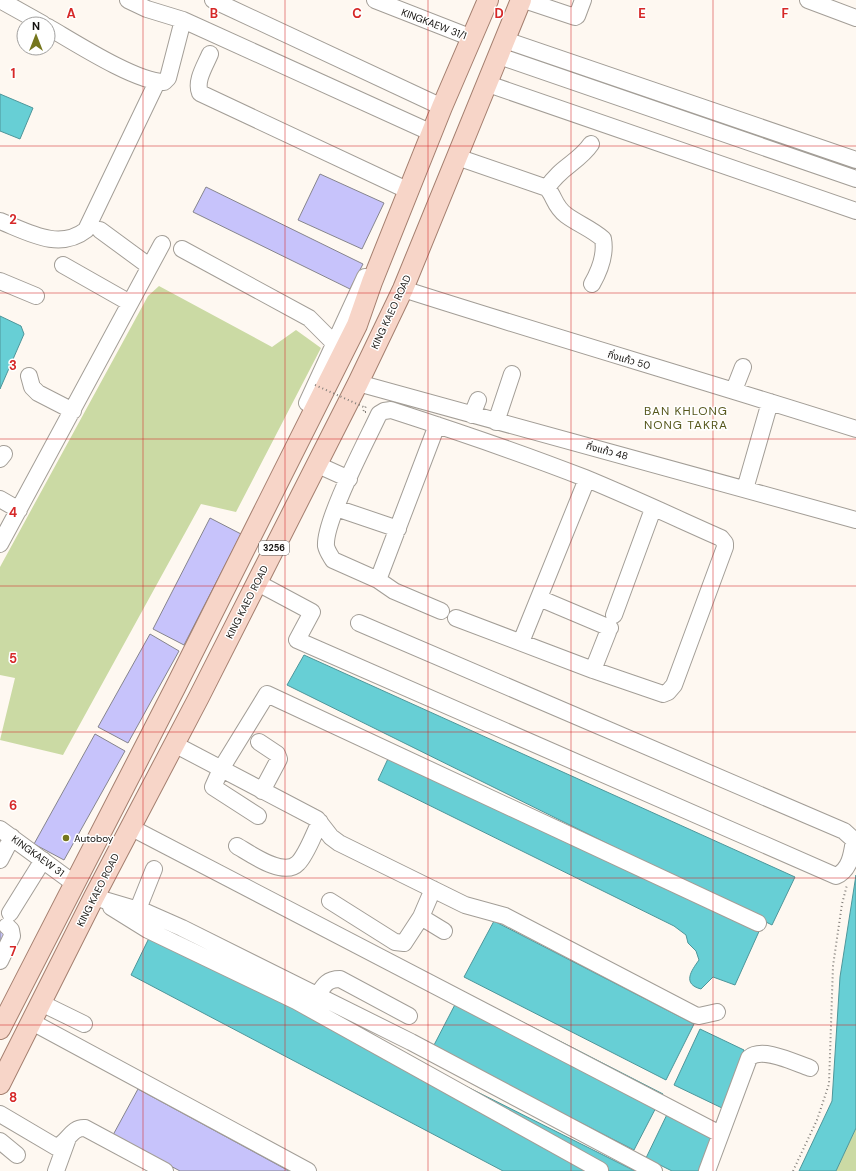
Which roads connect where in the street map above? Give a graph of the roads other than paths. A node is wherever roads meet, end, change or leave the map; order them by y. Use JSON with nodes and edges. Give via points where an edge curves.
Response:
{"nodes":[{"id":1,"x":0,"y":0,"type":"edge"},
{"id":2,"x":128,"y":0,"type":"edge"},
{"id":3,"x":213,"y":0,"type":"edge"},
{"id":4,"x":374,"y":0,"type":"edge"},
{"id":5,"x":488,"y":0,"type":"edge"},
{"id":6,"x":520,"y":0,"type":"edge"},
{"id":7,"x":524,"y":0,"type":"edge"},
{"id":8,"x":583,"y":0,"type":"edge"},
{"id":9,"x":808,"y":0,"type":"edge"},
{"id":10,"x":29,"y":16,"type":"edge"},
{"id":11,"x":856,"y":18,"type":"edge"},
{"id":12,"x":183,"y":20,"type":"junction"},
{"id":13,"x":56,"y":31,"type":"edge"},
{"id":14,"x":472,"y":38,"type":"junction"},
{"id":15,"x":502,"y":48,"type":"junction"},
{"id":16,"x":210,"y":54,"type":"dead end"},
{"id":17,"x":157,"y":82,"type":"junction"},
{"id":18,"x":488,"y":84,"type":"junction"},
{"id":19,"x":442,"y":107,"type":"junction"},
{"id":20,"x":432,"y":133,"type":"junction"},
{"id":21,"x":591,"y":144,"type":"dead end"},
{"id":22,"x":457,"y":157,"type":"junction"},
{"id":23,"x":856,"y":160,"type":"edge"},
{"id":24,"x":856,"y":179,"type":"edge"},
{"id":25,"x":547,"y":188,"type":"junction"},
{"id":26,"x":407,"y":190,"type":"junction"},
{"id":27,"x":856,"y":211,"type":"edge"},
{"id":28,"x":0,"y":221,"type":"edge"},
{"id":29,"x":100,"y":230,"type":"dead end"},
{"id":30,"x":162,"y":244,"type":"dead end"},
{"id":31,"x":182,"y":249,"type":"dead end"},
{"id":32,"x":63,"y":266,"type":"dead end"},
{"id":33,"x":150,"y":266,"type":"junction"},
{"id":34,"x":0,"y":280,"type":"edge"},
{"id":35,"x":592,"y":284,"type":"dead end"},
{"id":36,"x":403,"y":289,"type":"junction"},
{"id":37,"x":36,"y":296,"type":"dead end"},
{"id":38,"x":130,"y":304,"type":"junction"},
{"id":39,"x":339,"y":348,"type":"junction"},
{"id":40,"x":743,"y":367,"type":"dead end"},
{"id":41,"x":512,"y":374,"type":"dead end"},
{"id":42,"x":29,"y":376,"type":"dead end"},
{"id":43,"x":358,"y":383,"type":"junction"},
{"id":44,"x":734,"y":390,"type":"junction"},
{"id":45,"x":770,"y":402,"type":"junction"},
{"id":46,"x":73,"y":411,"type":"junction"},
{"id":47,"x":496,"y":422,"type":"junction"},
{"id":48,"x":437,"y":425,"type":"junction"},
{"id":49,"x":856,"y":429,"type":"edge"},
{"id":50,"x":318,"y":465,"type":"junction"},
{"id":51,"x":349,"y":479,"type":"junction"},
{"id":52,"x":587,"y":479,"type":"junction"},
{"id":53,"x":745,"y":489,"type":"junction"},
{"id":54,"x":0,"y":499,"type":"edge"},
{"id":55,"x":336,"y":508,"type":"junction"},
{"id":56,"x":654,"y":509,"type":"junction"},
{"id":57,"x":19,"y":510,"type":"junction"},
{"id":58,"x":856,"y":520,"type":"edge"},
{"id":59,"x":398,"y":530,"type":"junction"},
{"id":60,"x":0,"y":544,"type":"edge"},
{"id":61,"x":378,"y":580,"type":"junction"},
{"id":62,"x":256,"y":582,"type":"junction"},
{"id":63,"x":539,"y":598,"type":"junction"},
{"id":64,"x":441,"y":611,"type":"dead end"},
{"id":65,"x":456,"y":618,"type":"dead end"},
{"id":66,"x":359,"y":623,"type":"dead end"},
{"id":67,"x":611,"y":625,"type":"junction"},
{"id":68,"x":521,"y":642,"type":"junction"},
{"id":69,"x":593,"y":670,"type":"junction"},
{"id":70,"x":259,"y":742,"type":"dead end"},
{"id":71,"x":174,"y":744,"type":"junction"},
{"id":72,"x":221,"y":769,"type":"junction"},
{"id":73,"x":262,"y":791,"type":"junction"},
{"id":74,"x":258,"y":816,"type":"dead end"},
{"id":75,"x":320,"y":822,"type":"junction"},
{"id":76,"x":130,"y":827,"type":"junction"},
{"id":77,"x":6,"y":833,"type":"edge"},
{"id":78,"x":237,"y":846,"type":"dead end"},
{"id":79,"x":0,"y":860,"type":"edge"},
{"id":80,"x":43,"y":860,"type":"junction"},
{"id":81,"x":154,"y":869,"type":"dead end"},
{"id":82,"x":434,"y":889,"type":"junction"},
{"id":83,"x":86,"y":892,"type":"junction"},
{"id":84,"x":330,"y":901,"type":"dead end"},
{"id":85,"x":138,"y":909,"type":"junction"},
{"id":86,"x":421,"y":917,"type":"junction"},
{"id":87,"x":758,"y":923,"type":"dead end"},
{"id":88,"x":444,"y":931,"type":"dead end"},
{"id":89,"x":0,"y":961,"type":"edge"},
{"id":90,"x":317,"y":996,"type":"junction"},
{"id":91,"x":41,"y":1003,"type":"junction"},
{"id":92,"x":717,"y":1012,"type":"dead end"},
{"id":93,"x":409,"y":1016,"type":"dead end"},
{"id":94,"x":32,"y":1022,"type":"junction"},
{"id":95,"x":84,"y":1024,"type":"dead end"},
{"id":96,"x":0,"y":1029,"type":"edge"},
{"id":97,"x":810,"y":1068,"type":"dead end"},
{"id":98,"x":0,"y":1084,"type":"edge"},
{"id":99,"x":0,"y":1114,"type":"edge"},
{"id":100,"x":720,"y":1134,"type":"junction"},
{"id":101,"x":68,"y":1138,"type":"junction"},
{"id":102,"x":0,"y":1141,"type":"edge"},
{"id":103,"x":17,"y":1155,"type":"dead end"},
{"id":104,"x":600,"y":1170,"type":"edge"},
{"id":105,"x":56,"y":1171,"type":"edge"},
{"id":106,"x":165,"y":1171,"type":"edge"},
{"id":107,"x":308,"y":1171,"type":"edge"},
{"id":108,"x":654,"y":1171,"type":"edge"},
{"id":109,"x":707,"y":1171,"type":"edge"}],
"edges":[{"from":1,"to":10,"type":"street"},
{"from":2,"to":12,"type":"street"},
{"from":3,"to":19,"type":"street"},
{"from":4,"to":14,"type":"street","name":"KINGKAEW 31/1"},
{"from":5,"to":14,"type":"main road","name":"KING KAEO ROAD","number":"3256"},
{"from":6,"to":15,"type":"main road","name":"KING KAEO ROAD","number":"3256"},
{"from":7,"to":8,"type":"street","via":[[575,17]]},
{"from":9,"to":11,"type":"street"},
{"from":12,"to":17,"type":"street","via":[[168,78],[164,82]]},
{"from":12,"to":20,"type":"street"},
{"from":13,"to":17,"type":"street","via":[[128,71]]},
{"from":14,"to":19,"type":"main road","name":"KING KAEO ROAD","number":"3256"},
{"from":15,"to":18,"type":"main road","name":"KING KAEO ROAD","number":"3256"},
{"from":15,"to":23,"type":"street"},
{"from":15,"to":24,"type":"street"},
{"from":16,"to":26,"type":"street","via":[[199,81],[200,93]]},
{"from":17,"to":28,"type":"street","via":[[86,230],[78,237],[52,240]]},
{"from":18,"to":22,"type":"main road","name":"KING KAEO ROAD","number":"3256"},
{"from":18,"to":27,"type":"street"},
{"from":19,"to":20,"type":"main road","name":"KING KAEO ROAD","number":"3256"},
{"from":20,"to":26,"type":"main road","name":"KING KAEO ROAD","number":"3256"},
{"from":21,"to":25,"type":"street","via":[[586,152],[554,177]]},
{"from":22,"to":25,"type":"street"},
{"from":22,"to":36,"type":"main road","name":"KING KAEO ROAD","number":"3256"},
{"from":25,"to":35,"type":"street","via":[[554,203],[566,215],[590,228],[603,239],[604,253]]},
{"from":26,"to":39,"type":"main road","name":"KING KAEO ROAD","number":"3256","via":[[357,325]]},
{"from":29,"to":33,"type":"street"},
{"from":30,"to":33,"type":"street"},
{"from":31,"to":39,"type":"street","via":[[309,318]]},
{"from":32,"to":38,"type":"street"},
{"from":33,"to":38,"type":"street"},
{"from":34,"to":37,"type":"street"},
{"from":36,"to":43,"type":"main road","name":"KING KAEO ROAD","number":"3256"},
{"from":36,"to":44,"type":"street","name":"กิ่งแก้ว 50","via":[[573,344]]},
{"from":38,"to":46,"type":"street"},
{"from":39,"to":83,"type":"main road","name":"KING KAEO ROAD","number":"3256","via":[[185,668]]},
{"from":40,"to":44,"type":"street"},
{"from":41,"to":47,"type":"street"},
{"from":42,"to":46,"type":"street","via":[[34,390]]},
{"from":43,"to":47,"type":"street","name":"กิ่งแก้ว 48","via":[[475,408]]},
{"from":43,"to":50,"type":"main road","name":"KING KAEO ROAD","number":"3256"},
{"from":44,"to":45,"type":"street","name":"กิ่งแก้ว 50"},
{"from":45,"to":49,"type":"street","name":"กิ่งแก้ว 50"},
{"from":45,"to":53,"type":"street"},
{"from":46,"to":57,"type":"street"},
{"from":47,"to":53,"type":"street","name":"กิ่งแก้ว 48"},
{"from":48,"to":51,"type":"street","via":[[391,410],[379,414]]},
{"from":48,"to":52,"type":"street"},
{"from":48,"to":59,"type":"street"},
{"from":50,"to":51,"type":"street"},
{"from":50,"to":62,"type":"main road","name":"KING KAEO ROAD","number":"3256"},
{"from":51,"to":55,"type":"street"},
{"from":52,"to":56,"type":"street"},
{"from":52,"to":63,"type":"street"},
{"from":53,"to":58,"type":"street","name":"กิ่งแก้ว 48"},
{"from":54,"to":57,"type":"street"},
{"from":55,"to":59,"type":"street"},
{"from":55,"to":61,"type":"street","via":[[328,532],[326,548],[329,554],[337,563]]},
{"from":56,"to":67,"type":"street"},
{"from":56,"to":69,"type":"street","via":[[721,538],[725,543],[674,685],[668,692],[658,693]]},
{"from":57,"to":60,"type":"street"},
{"from":59,"to":61,"type":"street"},
{"from":61,"to":64,"type":"street","via":[[394,591]]},
{"from":62,"to":66,"type":"street","via":[[312,612],[297,640],[836,876],[842,874],[852,858],[854,840],[844,831]]},
{"from":62,"to":71,"type":"main road","name":"KING KAEO ROAD","number":"3256"},
{"from":63,"to":67,"type":"street"},
{"from":63,"to":68,"type":"street"},
{"from":65,"to":68,"type":"street"},
{"from":67,"to":69,"type":"street"},
{"from":68,"to":69,"type":"street"},
{"from":70,"to":73,"type":"street","via":[[277,754],[278,759]]},
{"from":71,"to":72,"type":"street"},
{"from":71,"to":76,"type":"main road","name":"KING KAEO ROAD","number":"3256"},
{"from":72,"to":73,"type":"street"},
{"from":72,"to":74,"type":"street","via":[[213,785],[214,790]]},
{"from":72,"to":87,"type":"street","via":[[267,694]]},
{"from":73,"to":75,"type":"street"},
{"from":75,"to":78,"type":"street","via":[[299,862],[288,868],[274,866]]},
{"from":75,"to":82,"type":"street","via":[[339,843]]},
{"from":76,"to":83,"type":"main road","name":"KING KAEO ROAD","number":"3256"},
{"from":76,"to":100,"type":"street"},
{"from":77,"to":79,"type":"street"},
{"from":77,"to":80,"type":"street","name":"KINGKAEW 31"},
{"from":80,"to":83,"type":"street","name":"KINGKAEW 31"},
{"from":80,"to":89,"type":"street","via":[[8,919],[12,936]]},
{"from":81,"to":85,"type":"street"},
{"from":82,"to":86,"type":"street"},
{"from":82,"to":92,"type":"street","via":[[472,907],[505,916],[695,1015]]},
{"from":83,"to":85,"type":"street"},
{"from":83,"to":91,"type":"main road","name":"KING KAEO ROAD","number":"3256"},
{"from":83,"to":96,"type":"main road","name":"KING KAEO ROAD","number":"3256"},
{"from":83,"to":104,"type":"street","name":"KINGKAEW 31","via":[[148,930],[296,1001]]},
{"from":84,"to":86,"type":"street","via":[[395,942],[408,940]]},
{"from":85,"to":90,"type":"street","via":[[182,928]]},
{"from":86,"to":88,"type":"street"},
{"from":90,"to":93,"type":"street","via":[[326,982],[340,980]]},
{"from":90,"to":108,"type":"street","via":[[411,1042]]},
{"from":91,"to":94,"type":"main road","name":"KING KAEO ROAD","number":"3256"},
{"from":91,"to":95,"type":"street"},
{"from":94,"to":98,"type":"main road","name":"KING KAEO ROAD","number":"3256"},
{"from":94,"to":107,"type":"street"},
{"from":97,"to":100,"type":"street","via":[[767,1054],[752,1055]]},
{"from":99,"to":101,"type":"street","via":[[52,1146],[60,1146]]},
{"from":100,"to":109,"type":"street"},
{"from":101,"to":105,"type":"street"},
{"from":101,"to":106,"type":"street","via":[[76,1129],[85,1128]]},
{"from":102,"to":103,"type":"street"}]}
